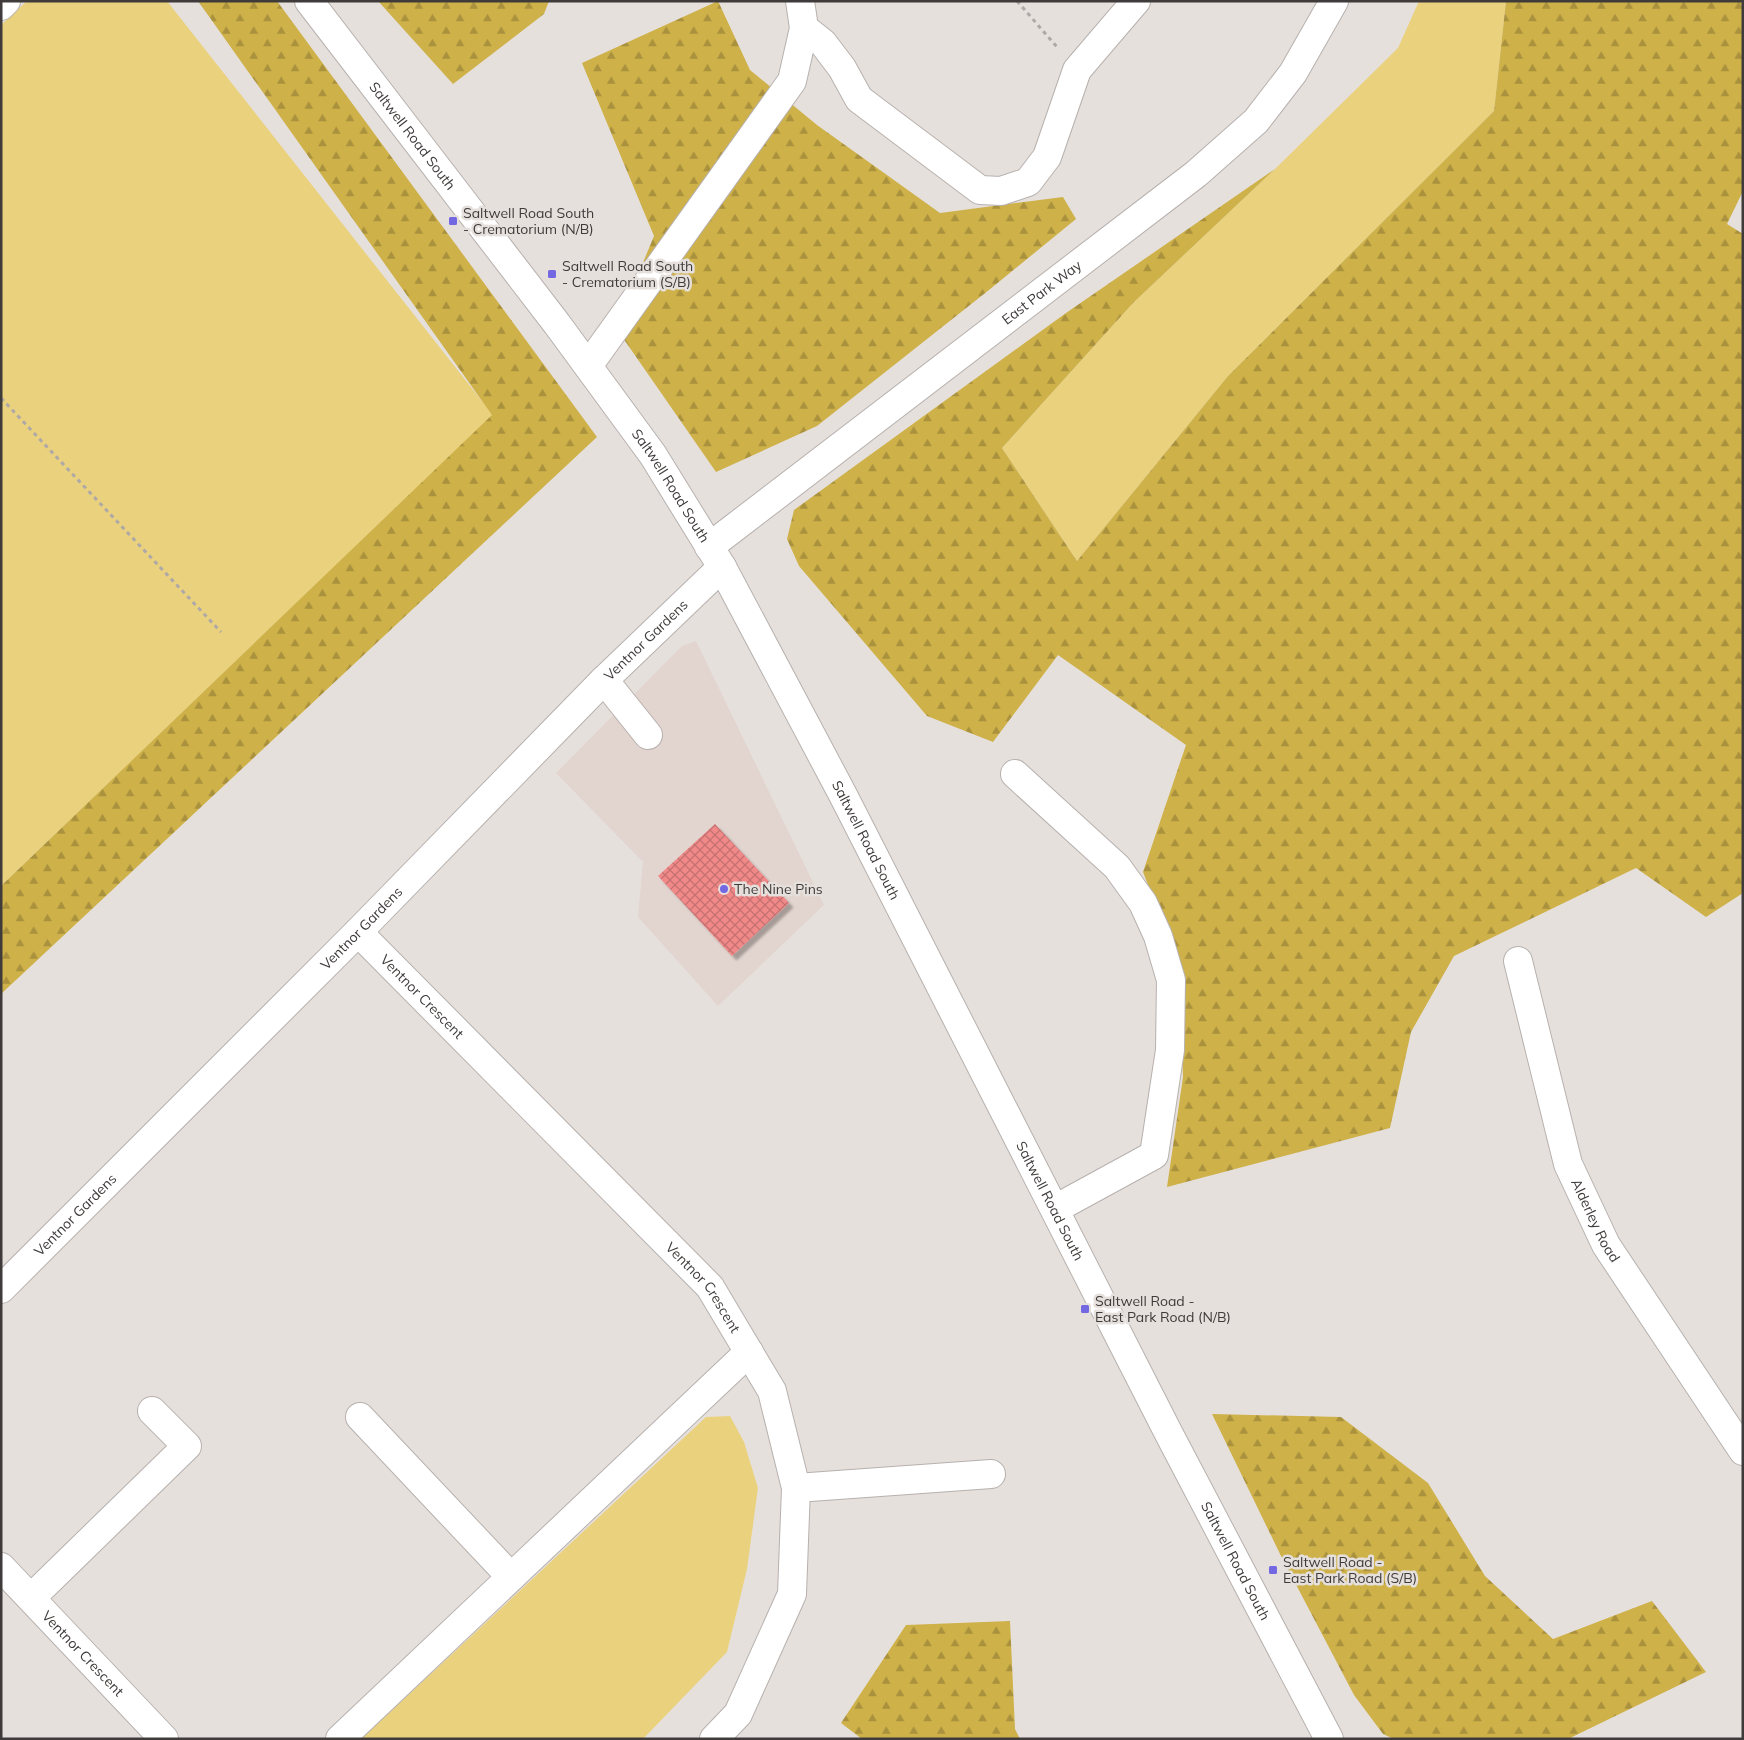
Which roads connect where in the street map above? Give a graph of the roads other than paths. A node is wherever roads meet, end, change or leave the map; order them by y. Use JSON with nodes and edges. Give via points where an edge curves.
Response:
{"nodes":[{"id":1,"x":6,"y":1,"type":"edge"},
{"id":2,"x":309,"y":1,"type":"edge"},
{"id":3,"x":800,"y":1,"type":"edge"},
{"id":4,"x":1136,"y":1,"type":"edge"},
{"id":5,"x":1334,"y":1,"type":"edge"},
{"id":6,"x":1,"y":6,"type":"edge"},
{"id":7,"x":804,"y":28,"type":"junction"},
{"id":8,"x":588,"y":366,"type":"junction"},
{"id":9,"x":715,"y":557,"type":"junction"},
{"id":10,"x":604,"y":680,"type":"junction"},
{"id":11,"x":648,"y":735,"type":"dead end"},
{"id":12,"x":1015,"y":774,"type":"dead end"},
{"id":13,"x":358,"y":932,"type":"junction"},
{"id":14,"x":1518,"y":961,"type":"dead end"},
{"id":15,"x":1055,"y":1209,"type":"junction"},
{"id":16,"x":1,"y":1288,"type":"edge"},
{"id":17,"x":749,"y":1352,"type":"junction"},
{"id":18,"x":152,"y":1411,"type":"dead end"},
{"id":19,"x":360,"y":1417,"type":"dead end"},
{"id":20,"x":1743,"y":1451,"type":"edge"},
{"id":21,"x":991,"y":1474,"type":"dead end"},
{"id":22,"x":796,"y":1488,"type":"junction"},
{"id":23,"x":1,"y":1567,"type":"edge"},
{"id":24,"x":511,"y":1577,"type":"junction"},
{"id":25,"x":31,"y":1598,"type":"junction"},
{"id":26,"x":164,"y":1739,"type":"edge"},
{"id":27,"x":340,"y":1739,"type":"edge"},
{"id":28,"x":714,"y":1739,"type":"edge"},
{"id":29,"x":1329,"y":1739,"type":"edge"}],
"edges":[{"from":1,"to":6,"type":"street"},
{"from":2,"to":8,"type":"street","name":"Saltwell Road South"},
{"from":3,"to":7,"type":"street"},
{"from":4,"to":7,"type":"street","via":[[1077,70],[1047,156],[1028,182],[1001,191],[980,190],[859,99],[823,43]]},
{"from":5,"to":9,"type":"street","name":"East Park Way","via":[[1293,73],[1256,122],[1196,174]]},
{"from":7,"to":8,"type":"street","via":[[792,81]]},
{"from":8,"to":9,"type":"street","name":"Saltwell Road South","via":[[653,455]]},
{"from":9,"to":10,"type":"street","name":"Ventnor Gardens"},
{"from":9,"to":15,"type":"street","name":"Saltwell Road South","via":[[848,804]]},
{"from":10,"to":11,"type":"street"},
{"from":10,"to":13,"type":"street","name":"Ventnor Gardens"},
{"from":12,"to":15,"type":"street","via":[[1117,867],[1143,902],[1158,936],[1171,980],[1170,1050],[1154,1155]]},
{"from":13,"to":16,"type":"street","name":"Ventnor Gardens"},
{"from":13,"to":17,"type":"street","name":"Ventnor Crescent","via":[[710,1287]]},
{"from":14,"to":20,"type":"street","name":"Alderley Road","via":[[1572,1173],[1606,1245]]},
{"from":15,"to":29,"type":"street","name":"Saltwell Road South"},
{"from":17,"to":22,"type":"street","name":"Ventnor Crescent","via":[[772,1390]]},
{"from":17,"to":24,"type":"street"},
{"from":18,"to":25,"type":"street","via":[[187,1446]]},
{"from":19,"to":24,"type":"street"},
{"from":21,"to":22,"type":"street"},
{"from":22,"to":28,"type":"street","name":"Ventnor Crescent","via":[[792,1594],[738,1714]]},
{"from":23,"to":25,"type":"street","name":"Ventnor Crescent"},
{"from":24,"to":27,"type":"street"},
{"from":25,"to":26,"type":"street","name":"Ventnor Crescent"}]}
